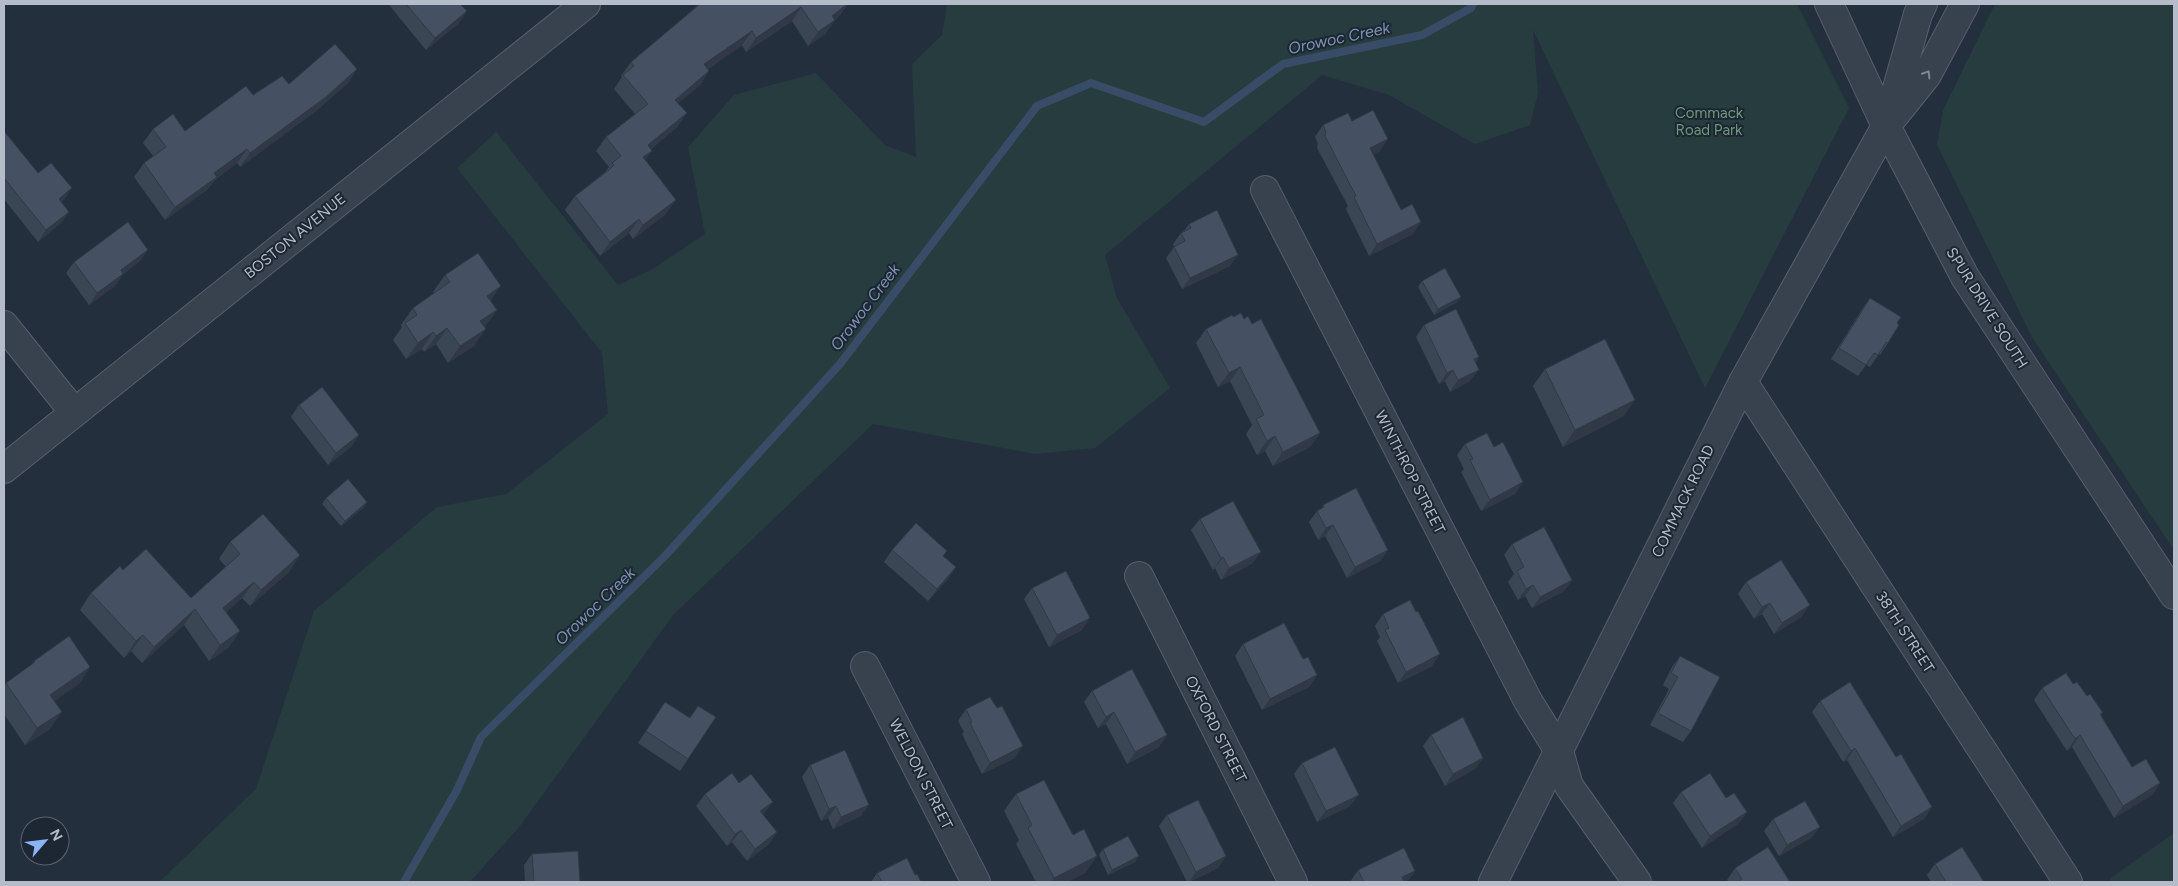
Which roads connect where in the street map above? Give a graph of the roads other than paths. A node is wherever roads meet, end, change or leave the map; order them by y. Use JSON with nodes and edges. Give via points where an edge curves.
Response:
{"nodes":[{"id":1,"x":1829,"y":4,"type":"edge"},
{"id":2,"x":1923,"y":4,"type":"edge"},
{"id":3,"x":1964,"y":4,"type":"edge"},
{"id":4,"x":572,"y":8,"type":"edge"},
{"id":5,"x":1886,"y":126,"type":"junction"},
{"id":6,"x":1265,"y":190,"type":"dead end"},
{"id":7,"x":4,"y":325,"type":"edge"},
{"id":8,"x":1743,"y":382,"type":"junction"},
{"id":9,"x":74,"y":412,"type":"junction"},
{"id":10,"x":4,"y":469,"type":"edge"},
{"id":11,"x":1139,"y":576,"type":"dead end"},
{"id":12,"x":2174,"y":596,"type":"edge"},
{"id":13,"x":865,"y":666,"type":"dead end"},
{"id":14,"x":1559,"y":751,"type":"junction"},
{"id":15,"x":976,"y":882,"type":"edge"},
{"id":16,"x":1293,"y":882,"type":"edge"},
{"id":17,"x":1493,"y":882,"type":"edge"},
{"id":18,"x":1637,"y":882,"type":"edge"},
{"id":19,"x":2068,"y":882,"type":"edge"}],
"edges":[{"from":1,"to":5,"type":"street","name":"SPUR DRIVE SOUTH"},
{"from":2,"to":5,"type":"street","name":"COMMACK ROAD"},
{"from":5,"to":3,"type":"street","name":"COMMACK ROAD","one_way":true,"via":[[1926,75]]},
{"from":4,"to":9,"type":"street","name":"BOSTON AVENUE"},
{"from":5,"to":8,"type":"street","name":"COMMACK ROAD"},
{"from":5,"to":12,"type":"street","name":"SPUR DRIVE SOUTH","via":[[1965,277]]},
{"from":6,"to":14,"type":"street","name":"WINTHROP STREET","via":[[1528,701]]},
{"from":7,"to":9,"type":"street"},
{"from":8,"to":14,"type":"street","name":"COMMACK ROAD"},
{"from":8,"to":19,"type":"street","name":"38TH STREET"},
{"from":9,"to":10,"type":"street","name":"BOSTON AVENUE"},
{"from":11,"to":16,"type":"street","name":"OXFORD STREET"},
{"from":13,"to":15,"type":"street","name":"WELDON STREET"},
{"from":14,"to":17,"type":"street","name":"COMMACK ROAD"},
{"from":14,"to":18,"type":"street","name":"WINTHROP STREET","via":[[1569,786]]}]}
